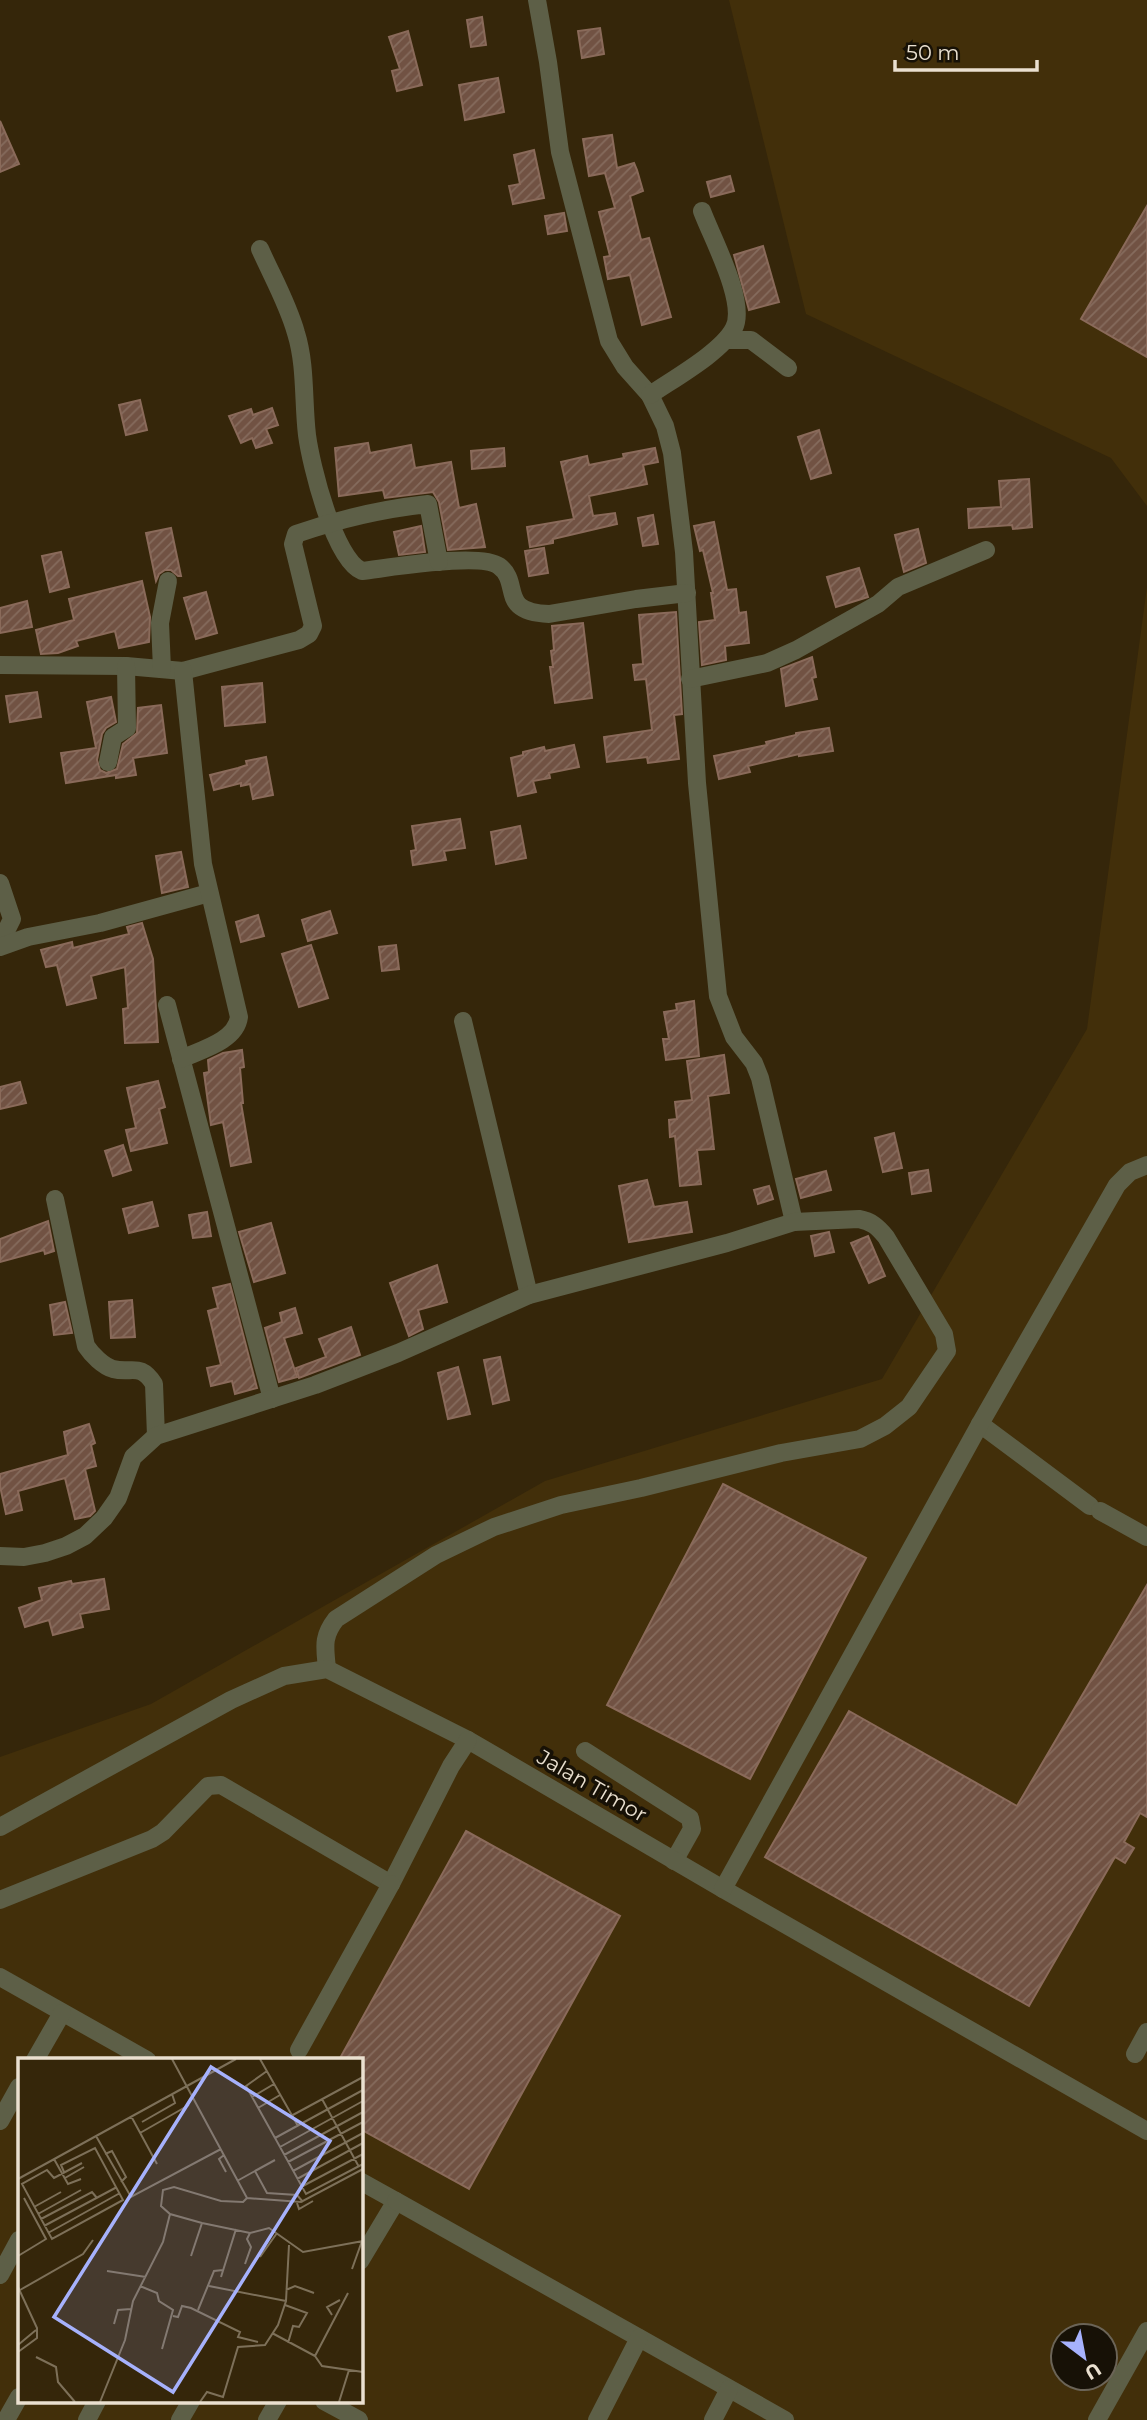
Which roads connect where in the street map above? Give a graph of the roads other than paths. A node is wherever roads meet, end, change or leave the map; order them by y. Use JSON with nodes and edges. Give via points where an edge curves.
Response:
{"nodes":[{"id":1,"x":537,"y":0,"type":"edge"},
{"id":2,"x":702,"y":211,"type":"dead end"},
{"id":3,"x":260,"y":249,"type":"dead end"},
{"id":4,"x":726,"y":340,"type":"junction"},
{"id":5,"x":788,"y":369,"type":"dead end"},
{"id":6,"x":650,"y":395,"type":"junction"},
{"id":7,"x":330,"y":522,"type":"junction"},
{"id":8,"x":986,"y":550,"type":"dead end"},
{"id":9,"x":439,"y":562,"type":"junction"},
{"id":10,"x":168,"y":581,"type":"dead end"},
{"id":11,"x":687,"y":593,"type":"junction"},
{"id":12,"x":0,"y":665,"type":"edge"},
{"id":13,"x":126,"y":666,"type":"junction"},
{"id":14,"x":162,"y":669,"type":"junction"},
{"id":15,"x":183,"y":671,"type":"junction"},
{"id":16,"x":690,"y":679,"type":"junction"},
{"id":17,"x":108,"y":762,"type":"dead end"},
{"id":18,"x":0,"y":883,"type":"edge"},
{"id":19,"x":209,"y":893,"type":"junction"},
{"id":20,"x":0,"y":945,"type":"edge"},
{"id":21,"x":167,"y":1005,"type":"dead end"},
{"id":22,"x":463,"y":1021,"type":"dead end"},
{"id":23,"x":181,"y":1059,"type":"junction"},
{"id":24,"x":1147,"y":1165,"type":"edge"},
{"id":25,"x":55,"y":1199,"type":"dead end"},
{"id":26,"x":794,"y":1222,"type":"junction"},
{"id":27,"x":529,"y":1294,"type":"junction"},
{"id":28,"x":272,"y":1399,"type":"junction"},
{"id":29,"x":980,"y":1424,"type":"junction"},
{"id":30,"x":156,"y":1436,"type":"junction"},
{"id":31,"x":1147,"y":1537,"type":"edge"},
{"id":32,"x":0,"y":1556,"type":"edge"},
{"id":33,"x":327,"y":1669,"type":"junction"},
{"id":34,"x":468,"y":1740,"type":"junction"},
{"id":35,"x":585,"y":1751,"type":"dead end"},
{"id":36,"x":0,"y":1827,"type":"edge"},
{"id":37,"x":674,"y":1861,"type":"junction"},
{"id":38,"x":391,"y":1884,"type":"junction"},
{"id":39,"x":723,"y":1889,"type":"junction"},
{"id":40,"x":0,"y":1900,"type":"edge"},
{"id":41,"x":0,"y":1977,"type":"edge"},
{"id":42,"x":62,"y":2013,"type":"junction"},
{"id":43,"x":1147,"y":2032,"type":"edge"},
{"id":44,"x":299,"y":2050,"type":"dead end"},
{"id":45,"x":125,"y":2054,"type":"edge"},
{"id":46,"x":1135,"y":2054,"type":"dead end"},
{"id":47,"x":36,"y":2058,"type":"edge"},
{"id":48,"x":18,"y":2089,"type":"edge"},
{"id":49,"x":0,"y":2121,"type":"edge"},
{"id":50,"x":1147,"y":2131,"type":"edge"},
{"id":51,"x":362,"y":2182,"type":"edge"},
{"id":52,"x":396,"y":2201,"type":"junction"},
{"id":53,"x":18,"y":2243,"type":"edge"},
{"id":54,"x":362,"y":2258,"type":"edge"},
{"id":55,"x":0,"y":2275,"type":"edge"},
{"id":56,"x":1147,"y":2330,"type":"edge"},
{"id":57,"x":639,"y":2338,"type":"junction"},
{"id":58,"x":729,"y":2389,"type":"junction"},
{"id":59,"x":18,"y":2399,"type":"edge"},
{"id":60,"x":96,"y":2402,"type":"edge"},
{"id":61,"x":190,"y":2402,"type":"edge"},
{"id":62,"x":277,"y":2402,"type":"edge"},
{"id":63,"x":326,"y":2402,"type":"edge"},
{"id":64,"x":6,"y":2420,"type":"edge"},
{"id":65,"x":87,"y":2420,"type":"edge"},
{"id":66,"x":180,"y":2420,"type":"edge"},
{"id":67,"x":267,"y":2420,"type":"edge"},
{"id":68,"x":359,"y":2420,"type":"edge"},
{"id":69,"x":597,"y":2420,"type":"edge"},
{"id":70,"x":713,"y":2420,"type":"edge"},
{"id":71,"x":785,"y":2420,"type":"edge"},
{"id":72,"x":1097,"y":2420,"type":"edge"}],
"edges":[{"from":1,"to":6,"type":"street","via":[[560,152],[609,341]]},
{"from":2,"to":4,"type":"street","via":[[735,295],[738,313]]},
{"from":3,"to":7,"type":"street","via":[[297,334],[307,436]]},
{"from":4,"to":5,"type":"street","via":[[751,340]]},
{"from":4,"to":6,"type":"street"},
{"from":6,"to":11,"type":"street","via":[[672,453]]},
{"from":7,"to":9,"type":"street","via":[[345,556],[362,570]]},
{"from":7,"to":9,"type":"street","via":[[428,504]]},
{"from":7,"to":15,"type":"street","via":[[293,539],[313,626],[309,634]]},
{"from":8,"to":16,"type":"street","via":[[898,587],[878,604],[767,663]]},
{"from":9,"to":11,"type":"street","via":[[483,561],[500,566],[516,601],[529,612],[549,614]]},
{"from":10,"to":14,"type":"street","via":[[160,623]]},
{"from":11,"to":16,"type":"street"},
{"from":12,"to":13,"type":"street"},
{"from":13,"to":14,"type":"street"},
{"from":13,"to":17,"type":"street","via":[[127,728],[113,737]]},
{"from":14,"to":15,"type":"street"},
{"from":15,"to":19,"type":"street","via":[[202,864]]},
{"from":16,"to":26,"type":"street","via":[[719,996],[734,1037],[760,1078]]},
{"from":18,"to":20,"type":"street","via":[[12,919]]},
{"from":19,"to":20,"type":"street"},
{"from":19,"to":23,"type":"street","via":[[238,1023],[230,1035]]},
{"from":21,"to":23,"type":"street"},
{"from":22,"to":27,"type":"street"},
{"from":23,"to":28,"type":"street"},
{"from":24,"to":29,"type":"street","via":[[1130,1172],[1117,1185]]},
{"from":25,"to":30,"type":"street","via":[[86,1346],[113,1369],[136,1368],[150,1378]]},
{"from":26,"to":27,"type":"street"},
{"from":26,"to":33,"type":"street","via":[[867,1220],[886,1237],[947,1342],[947,1352],[909,1407],[860,1439],[781,1453],[561,1506],[494,1527],[436,1555],[336,1619],[327,1631]]},
{"from":27,"to":28,"type":"street","via":[[398,1353]]},
{"from":28,"to":30,"type":"street"},
{"from":29,"to":31,"type":"street","via":[[1095,1508]]},
{"from":29,"to":39,"type":"street"},
{"from":30,"to":32,"type":"street","via":[[133,1457],[118,1498],[85,1536],[45,1553]]},
{"from":33,"to":34,"type":"street","name":"Jalan Timor"},
{"from":33,"to":36,"type":"street","via":[[284,1676],[231,1700]]},
{"from":34,"to":37,"type":"street","name":"Jalan Timor"},
{"from":34,"to":38,"type":"street"},
{"from":35,"to":37,"type":"street","via":[[690,1818],[692,1829]]},
{"from":37,"to":39,"type":"street","name":"Jalan Timor"},
{"from":38,"to":40,"type":"street","via":[[214,1784],[152,1839]]},
{"from":38,"to":44,"type":"street"},
{"from":39,"to":50,"type":"street","name":"Jalan Timor"},
{"from":41,"to":42,"type":"street"},
{"from":42,"to":45,"type":"street"},
{"from":42,"to":47,"type":"street"},
{"from":43,"to":46,"type":"street"},
{"from":48,"to":49,"type":"street"},
{"from":51,"to":52,"type":"street"},
{"from":52,"to":54,"type":"street"},
{"from":52,"to":57,"type":"street"},
{"from":53,"to":55,"type":"street"},
{"from":56,"to":72,"type":"street"},
{"from":57,"to":58,"type":"street"},
{"from":57,"to":69,"type":"street"},
{"from":58,"to":70,"type":"street"},
{"from":58,"to":71,"type":"street"},
{"from":59,"to":64,"type":"street"},
{"from":60,"to":65,"type":"street"},
{"from":61,"to":66,"type":"street"},
{"from":62,"to":67,"type":"street"},
{"from":63,"to":68,"type":"street"}]}
